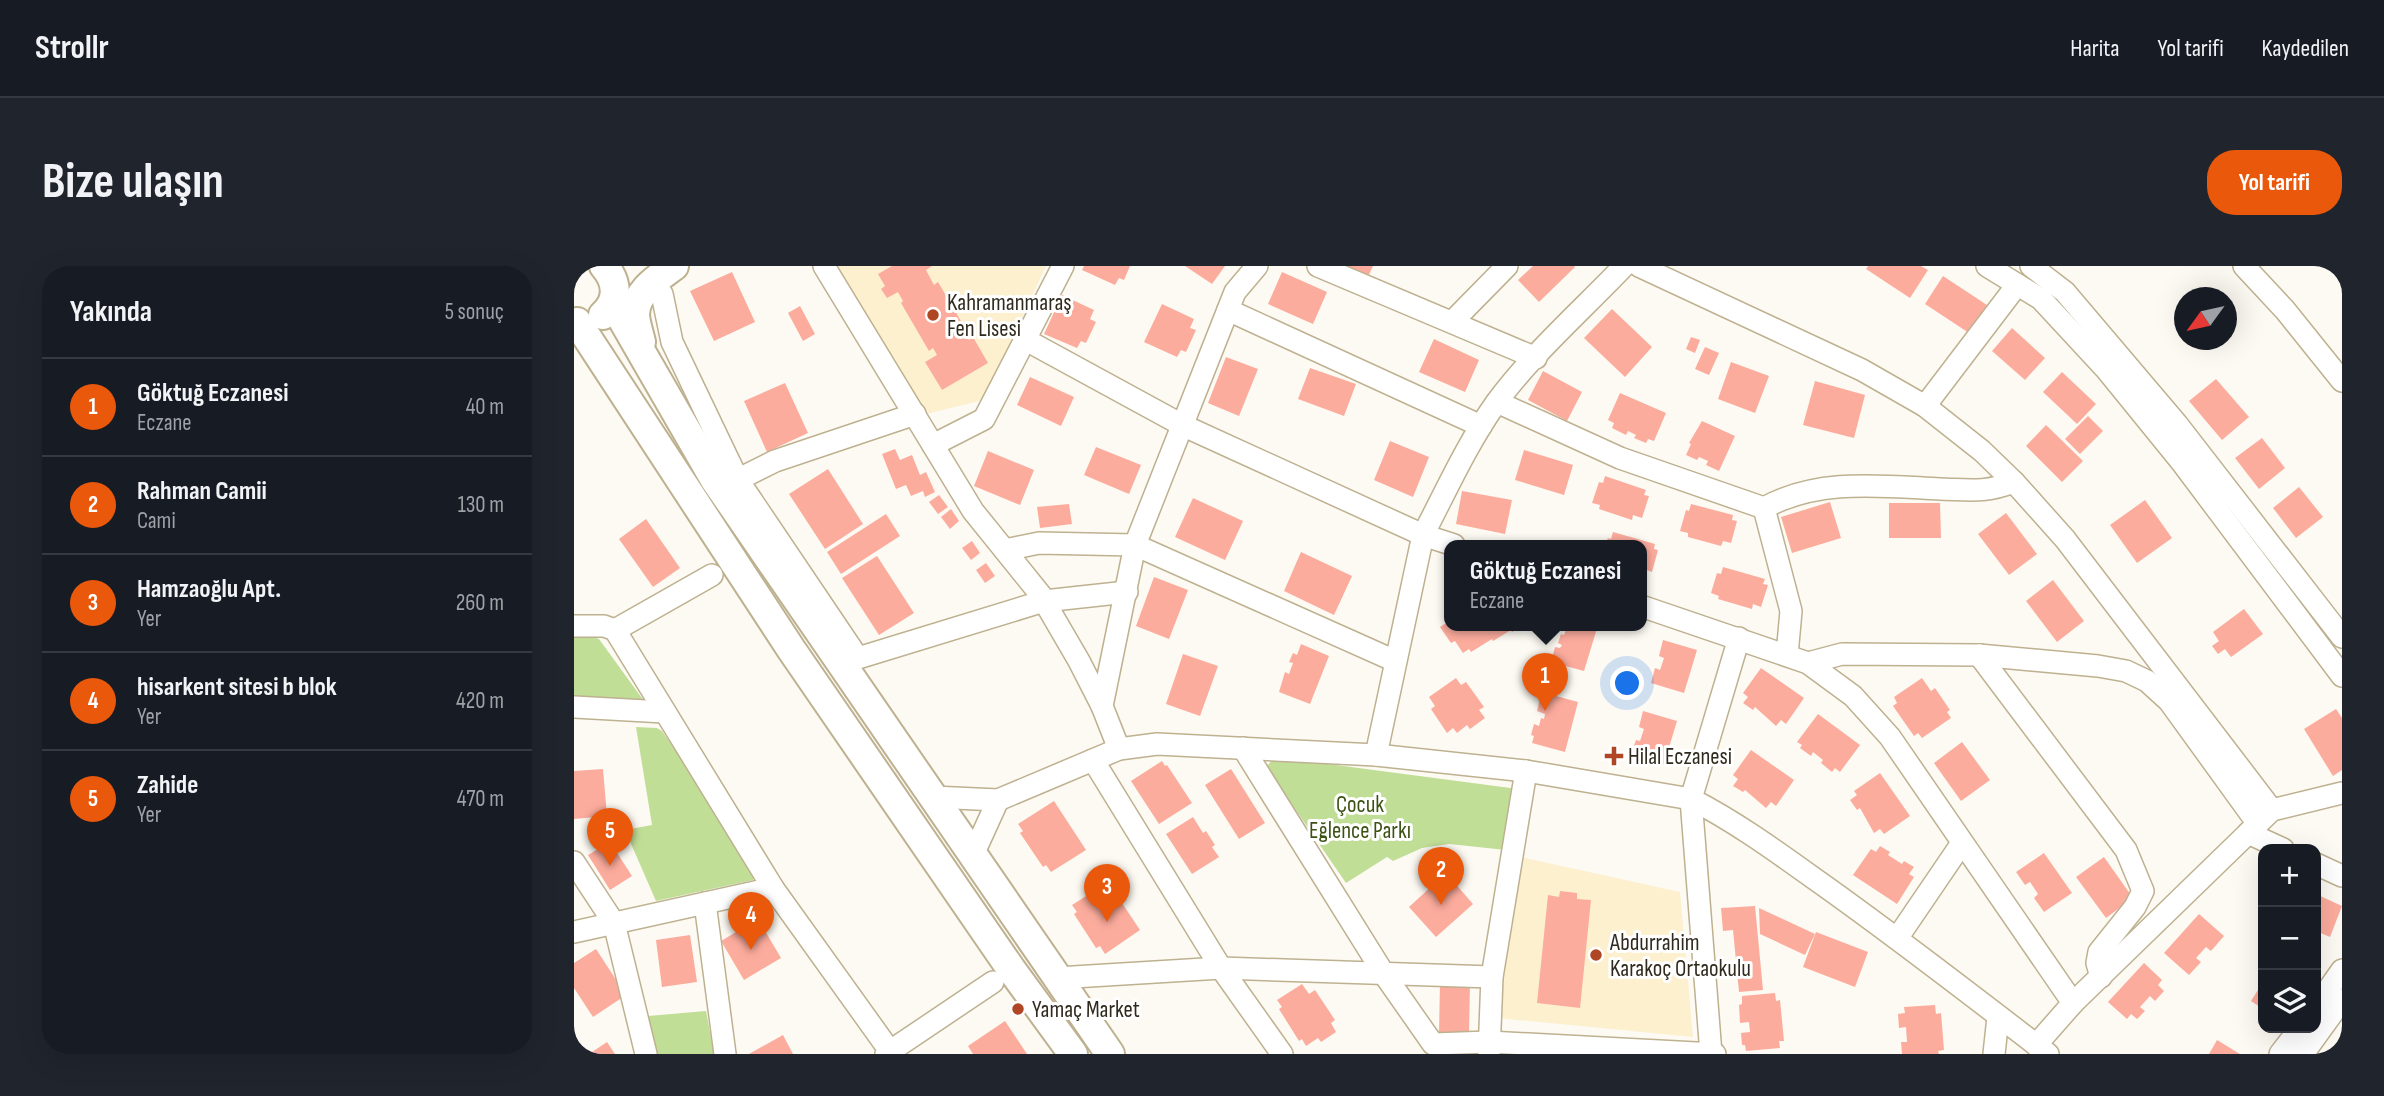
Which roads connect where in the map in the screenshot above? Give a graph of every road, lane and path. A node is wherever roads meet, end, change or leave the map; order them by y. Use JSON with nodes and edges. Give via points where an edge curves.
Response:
{"nodes":[{"id":1,"x":604,"y":266,"type":"edge"},
{"id":2,"x":824,"y":266,"type":"edge"},
{"id":3,"x":1063,"y":266,"type":"edge"},
{"id":4,"x":1257,"y":266,"type":"edge"},
{"id":5,"x":1318,"y":266,"type":"edge"},
{"id":6,"x":1507,"y":266,"type":"edge"},
{"id":7,"x":1624,"y":266,"type":"edge"},
{"id":8,"x":1639,"y":266,"type":"edge"},
{"id":9,"x":1987,"y":266,"type":"edge"},
{"id":10,"x":2031,"y":266,"type":"edge"},
{"id":11,"x":2244,"y":266,"type":"edge"},
{"id":12,"x":666,"y":271,"type":"edge"},
{"id":13,"x":2017,"y":285,"type":"junction"},
{"id":14,"x":614,"y":298,"type":"junction"},
{"id":15,"x":1228,"y":310,"type":"junction"},
{"id":16,"x":1452,"y":322,"type":"junction"},
{"id":17,"x":575,"y":329,"type":"edge"},
{"id":18,"x":1026,"y":340,"type":"junction"},
{"id":19,"x":644,"y":358,"type":"junction"},
{"id":20,"x":1536,"y":358,"type":"junction"},
{"id":21,"x":2342,"y":381,"type":"edge"},
{"id":22,"x":1497,"y":402,"type":"junction"},
{"id":23,"x":1925,"y":406,"type":"junction"},
{"id":24,"x":915,"y":414,"type":"junction"},
{"id":25,"x":1182,"y":425,"type":"junction"},
{"id":26,"x":1482,"y":426,"type":"junction"},
{"id":27,"x":933,"y":445,"type":"junction"},
{"id":28,"x":2014,"y":482,"type":"junction"},
{"id":29,"x":729,"y":484,"type":"junction"},
{"id":30,"x":1764,"y":508,"type":"junction"},
{"id":31,"x":1423,"y":535,"type":"junction"},
{"id":32,"x":1444,"y":542,"type":"edge"},
{"id":33,"x":1135,"y":545,"type":"junction"},
{"id":34,"x":1005,"y":550,"type":"junction"},
{"id":35,"x":712,"y":575,"type":"dead end"},
{"id":36,"x":1127,"y":592,"type":"junction"},
{"id":37,"x":1044,"y":601,"type":"junction"},
{"id":38,"x":1647,"y":608,"type":"edge"},
{"id":39,"x":574,"y":626,"type":"edge"},
{"id":40,"x":615,"y":631,"type":"junction"},
{"id":41,"x":2342,"y":637,"type":"edge"},
{"id":42,"x":1739,"y":638,"type":"junction"},
{"id":43,"x":1787,"y":655,"type":"junction"},
{"id":44,"x":1979,"y":655,"type":"junction"},
{"id":45,"x":1395,"y":661,"type":"junction"},
{"id":46,"x":1808,"y":663,"type":"junction"},
{"id":47,"x":2342,"y":676,"type":"edge"},
{"id":48,"x":1102,"y":706,"type":"junction"},
{"id":49,"x":574,"y":707,"type":"edge"},
{"id":50,"x":664,"y":712,"type":"junction"},
{"id":51,"x":1243,"y":748,"type":"junction"},
{"id":52,"x":1119,"y":749,"type":"junction"},
{"id":53,"x":1377,"y":755,"type":"junction"},
{"id":54,"x":1093,"y":760,"type":"junction"},
{"id":55,"x":1526,"y":771,"type":"junction"},
{"id":56,"x":2342,"y":793,"type":"edge"},
{"id":57,"x":933,"y":797,"type":"junction"},
{"id":58,"x":1691,"y":799,"type":"junction"},
{"id":59,"x":998,"y":800,"type":"junction"},
{"id":60,"x":2260,"y":822,"type":"junction"},
{"id":61,"x":1962,"y":843,"type":"junction"},
{"id":62,"x":2279,"y":844,"type":"edge"},
{"id":63,"x":973,"y":855,"type":"junction"},
{"id":64,"x":574,"y":862,"type":"edge"},
{"id":65,"x":2321,"y":866,"type":"edge"},
{"id":66,"x":2342,"y":876,"type":"edge"},
{"id":67,"x":773,"y":888,"type":"junction"},
{"id":68,"x":705,"y":903,"type":"junction"},
{"id":69,"x":614,"y":923,"type":"junction"},
{"id":70,"x":574,"y":932,"type":"edge"},
{"id":71,"x":1898,"y":937,"type":"junction"},
{"id":72,"x":1221,"y":968,"type":"junction"},
{"id":73,"x":2342,"y":970,"type":"edge"},
{"id":74,"x":1384,"y":974,"type":"junction"},
{"id":75,"x":1492,"y":976,"type":"junction"},
{"id":76,"x":2101,"y":977,"type":"junction"},
{"id":77,"x":1057,"y":978,"type":"junction"},
{"id":78,"x":993,"y":982,"type":"dead end"},
{"id":79,"x":2321,"y":1000,"type":"edge"},
{"id":80,"x":2342,"y":1000,"type":"edge"},
{"id":81,"x":2073,"y":1003,"type":"junction"},
{"id":82,"x":1998,"y":1017,"type":"junction"},
{"id":83,"x":2296,"y":1033,"type":"edge"},
{"id":84,"x":1058,"y":1041,"type":"edge"},
{"id":85,"x":1489,"y":1048,"type":"edge"},
{"id":86,"x":1435,"y":1049,"type":"edge"},
{"id":87,"x":2042,"y":1049,"type":"edge"},
{"id":88,"x":889,"y":1053,"type":"edge"},
{"id":89,"x":646,"y":1054,"type":"edge"},
{"id":90,"x":725,"y":1054,"type":"edge"},
{"id":91,"x":1073,"y":1054,"type":"edge"},
{"id":92,"x":1110,"y":1054,"type":"edge"},
{"id":93,"x":1282,"y":1054,"type":"edge"},
{"id":94,"x":1713,"y":1054,"type":"edge"},
{"id":95,"x":1994,"y":1054,"type":"edge"},
{"id":96,"x":2280,"y":1054,"type":"edge"},
{"id":97,"x":2303,"y":1054,"type":"edge"}],
"edges":[{"from":1,"to":14,"type":"main road","via":[[611,273]]},
{"from":2,"to":24,"type":"street"},
{"from":3,"to":18,"type":"street"},
{"from":4,"to":15,"type":"street","via":[[1235,292]]},
{"from":5,"to":16,"type":"street"},
{"from":6,"to":16,"type":"street"},
{"from":7,"to":20,"type":"street"},
{"from":8,"to":23,"type":"street","via":[[1850,364]]},
{"from":9,"to":13,"type":"street"},
{"from":10,"to":41,"type":"street","via":[[2065,292],[2177,424]]},
{"from":11,"to":21,"type":"street"},
{"from":12,"to":14,"type":"street"},
{"from":12,"to":19,"type":"main road","via":[[638,300],[635,314]]},
{"from":12,"to":29,"type":"street","via":[[662,294],[672,342]]},
{"from":13,"to":23,"type":"street"},
{"from":13,"to":47,"type":"street","via":[[2041,299],[2105,368]]},
{"from":14,"to":17,"type":"main road","via":[[607,312]]},
{"from":14,"to":19,"type":"main road"},
{"from":15,"to":25,"type":"street"},
{"from":15,"to":26,"type":"street"},
{"from":16,"to":20,"type":"street"},
{"from":17,"to":84,"type":"main road","via":[[615,380],[798,660]]},
{"from":18,"to":25,"type":"street"},
{"from":18,"to":27,"type":"street","via":[[984,419]]},
{"from":19,"to":29,"type":"main road"},
{"from":20,"to":22,"type":"street"},
{"from":22,"to":26,"type":"street"},
{"from":22,"to":30,"type":"street","via":[[1620,458]]},
{"from":23,"to":28,"type":"street"},
{"from":24,"to":27,"type":"street"},
{"from":24,"to":29,"type":"street","via":[[775,461]]},
{"from":25,"to":31,"type":"street"},
{"from":25,"to":33,"type":"street"},
{"from":26,"to":31,"type":"street"},
{"from":27,"to":34,"type":"street","via":[[973,511]]},
{"from":28,"to":30,"type":"street","via":[[1980,492],[1832,486],[1802,492]]},
{"from":28,"to":60,"type":"street","via":[[2065,539]]},
{"from":29,"to":37,"type":"street","via":[[858,658]]},
{"from":29,"to":57,"type":"main road"},
{"from":30,"to":43,"type":"street","via":[[1791,611]]},
{"from":31,"to":32,"type":"street"},
{"from":31,"to":45,"type":"street"},
{"from":33,"to":34,"type":"street","via":[[1039,543]]},
{"from":33,"to":36,"type":"street"},
{"from":33,"to":45,"type":"street"},
{"from":34,"to":37,"type":"street"},
{"from":35,"to":40,"type":"street"},
{"from":36,"to":37,"type":"street"},
{"from":36,"to":48,"type":"street"},
{"from":37,"to":48,"type":"street"},
{"from":38,"to":42,"type":"street"},
{"from":39,"to":40,"type":"street","via":[[604,626]]},
{"from":40,"to":50,"type":"street"},
{"from":42,"to":43,"type":"street"},
{"from":42,"to":58,"type":"street"},
{"from":43,"to":46,"type":"street"},
{"from":44,"to":46,"type":"street","via":[[1842,654]]},
{"from":44,"to":60,"type":"street","via":[[2098,666],[2147,681],[2169,701]]},
{"from":44,"to":76,"type":"street","via":[[2126,850],[2143,891],[2099,952]]},
{"from":45,"to":53,"type":"street"},
{"from":46,"to":61,"type":"street","via":[[1853,696],[1890,737]]},
{"from":48,"to":52,"type":"street"},
{"from":49,"to":50,"type":"street"},
{"from":50,"to":67,"type":"street"},
{"from":51,"to":52,"type":"street","via":[[1157,744]]},
{"from":51,"to":53,"type":"street"},
{"from":51,"to":74,"type":"street"},
{"from":52,"to":54,"type":"street"},
{"from":53,"to":55,"type":"street"},
{"from":54,"to":59,"type":"street"},
{"from":54,"to":72,"type":"street"},
{"from":55,"to":58,"type":"street"},
{"from":55,"to":75,"type":"street"},
{"from":56,"to":60,"type":"street"},
{"from":57,"to":59,"type":"street"},
{"from":57,"to":63,"type":"main road"},
{"from":58,"to":71,"type":"street","via":[[1728,818]]},
{"from":58,"to":94,"type":"street"},
{"from":59,"to":63,"type":"street"},
{"from":60,"to":62,"type":"street"},
{"from":60,"to":76,"type":"street"},
{"from":61,"to":71,"type":"street"},
{"from":61,"to":81,"type":"street"},
{"from":63,"to":77,"type":"main road"},
{"from":64,"to":69,"type":"street"},
{"from":65,"to":66,"type":"street"},
{"from":67,"to":68,"type":"street"},
{"from":67,"to":88,"type":"street"},
{"from":68,"to":69,"type":"street"},
{"from":68,"to":90,"type":"street"},
{"from":69,"to":70,"type":"street"},
{"from":69,"to":89,"type":"street"},
{"from":71,"to":82,"type":"street"},
{"from":72,"to":74,"type":"street"},
{"from":72,"to":77,"type":"street"},
{"from":72,"to":93,"type":"street"},
{"from":73,"to":79,"type":"street"},
{"from":74,"to":75,"type":"street"},
{"from":74,"to":86,"type":"street"},
{"from":75,"to":85,"type":"street"},
{"from":76,"to":81,"type":"street"},
{"from":77,"to":92,"type":"main road"},
{"from":78,"to":88,"type":"street"},
{"from":80,"to":97,"type":"street"},
{"from":81,"to":87,"type":"street"},
{"from":82,"to":87,"type":"street"},
{"from":82,"to":95,"type":"street"},
{"from":83,"to":96,"type":"street"},
{"from":84,"to":91,"type":"main road"},
{"from":85,"to":86,"type":"street"},
{"from":85,"to":94,"type":"street"}]}
